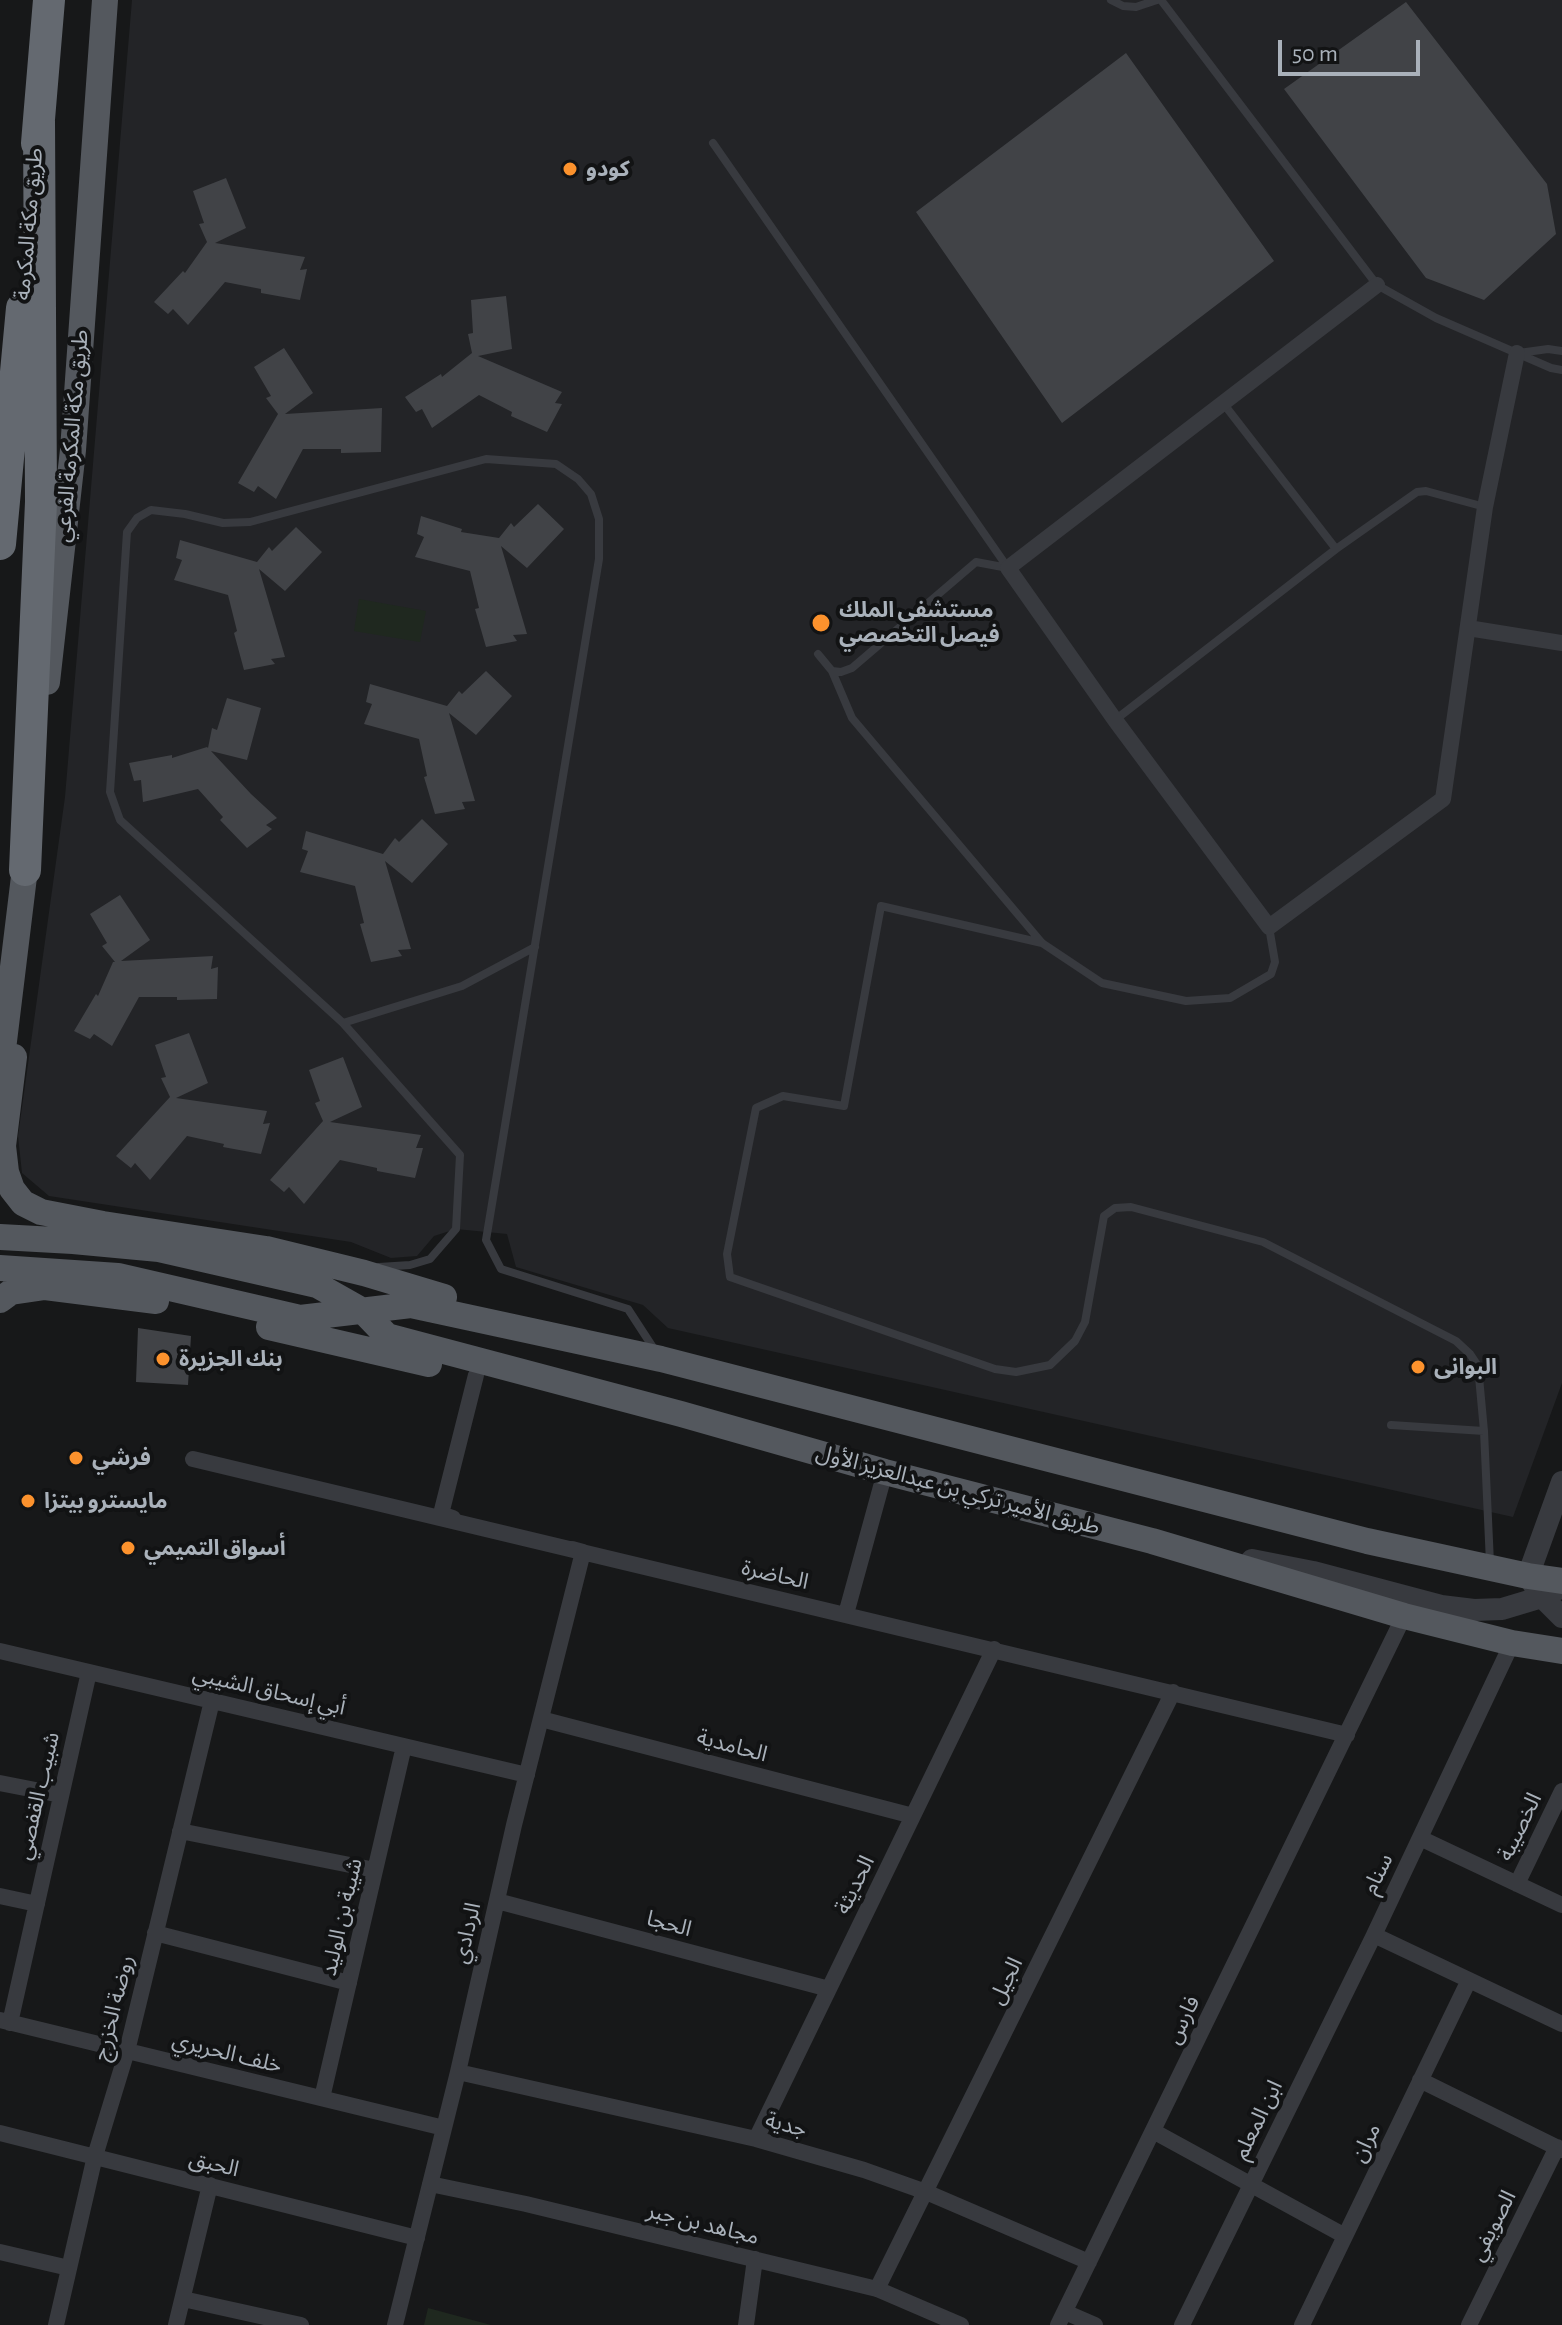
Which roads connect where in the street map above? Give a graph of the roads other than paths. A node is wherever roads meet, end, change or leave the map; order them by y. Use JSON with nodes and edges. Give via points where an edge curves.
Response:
{"nodes":[{"id":1,"x":49,"y":0,"type":"edge"},
{"id":2,"x":105,"y":0,"type":"edge"},
{"id":3,"x":1111,"y":0,"type":"edge"},
{"id":4,"x":1159,"y":0,"type":"edge"},
{"id":5,"x":39,"y":121,"type":"junction"},
{"id":6,"x":713,"y":143,"type":"dead end"},
{"id":7,"x":1377,"y":285,"type":"junction"},
{"id":8,"x":1562,"y":351,"type":"edge"},
{"id":9,"x":1517,"y":353,"type":"junction"},
{"id":10,"x":1562,"y":370,"type":"edge"},
{"id":11,"x":1223,"y":403,"type":"junction"},
{"id":12,"x":1485,"y":507,"type":"junction"},
{"id":13,"x":0,"y":544,"type":"edge"},
{"id":14,"x":1336,"y":549,"type":"junction"},
{"id":15,"x":1008,"y":568,"type":"junction"},
{"id":16,"x":1468,"y":628,"type":"junction"},
{"id":17,"x":1562,"y":643,"type":"edge"},
{"id":18,"x":818,"y":654,"type":"dead end"},
{"id":19,"x":832,"y":671,"type":"junction"},
{"id":20,"x":1115,"y":720,"type":"junction"},
{"id":21,"x":25,"y":870,"type":"junction"},
{"id":22,"x":1269,"y":927,"type":"junction"},
{"id":23,"x":1042,"y":943,"type":"junction"},
{"id":24,"x":535,"y":947,"type":"junction"},
{"id":25,"x":0,"y":1007,"type":"edge"},
{"id":26,"x":343,"y":1023,"type":"junction"},
{"id":27,"x":0,"y":1074,"type":"edge"},
{"id":28,"x":0,"y":1237,"type":"edge"},
{"id":29,"x":266,"y":1249,"type":"junction"},
{"id":30,"x":0,"y":1268,"type":"edge"},
{"id":31,"x":0,"y":1300,"type":"edge"},
{"id":32,"x":363,"y":1311,"type":"junction"},
{"id":33,"x":661,"y":1359,"type":"junction"},
{"id":34,"x":476,"y":1375,"type":"junction"},
{"id":35,"x":681,"y":1414,"type":"junction"},
{"id":36,"x":1391,"y":1425,"type":"dead end"},
{"id":37,"x":1484,"y":1431,"type":"junction"},
{"id":38,"x":193,"y":1459,"type":"dead end"},
{"id":39,"x":885,"y":1472,"type":"junction"},
{"id":40,"x":1562,"y":1482,"type":"edge"},
{"id":41,"x":1152,"y":1541,"type":"junction"},
{"id":42,"x":583,"y":1552,"type":"junction"},
{"id":43,"x":1490,"y":1568,"type":"junction"},
{"id":44,"x":1549,"y":1585,"type":"edge"},
{"id":45,"x":846,"y":1614,"type":"junction"},
{"id":46,"x":1404,"y":1616,"type":"junction"},
{"id":47,"x":1562,"y":1617,"type":"edge"},
{"id":48,"x":1512,"y":1643,"type":"junction"},
{"id":49,"x":994,"y":1649,"type":"junction"},
{"id":50,"x":0,"y":1651,"type":"edge"},
{"id":51,"x":1562,"y":1651,"type":"edge"},
{"id":52,"x":89,"y":1672,"type":"junction"},
{"id":53,"x":1173,"y":1692,"type":"junction"},
{"id":54,"x":212,"y":1701,"type":"junction"},
{"id":55,"x":541,"y":1719,"type":"junction"},
{"id":56,"x":1347,"y":1735,"type":"junction"},
{"id":57,"x":404,"y":1746,"type":"junction"},
{"id":58,"x":527,"y":1775,"type":"junction"},
{"id":59,"x":0,"y":1783,"type":"edge"},
{"id":60,"x":1562,"y":1791,"type":"edge"},
{"id":61,"x":61,"y":1795,"type":"junction"},
{"id":62,"x":913,"y":1816,"type":"junction"},
{"id":63,"x":180,"y":1831,"type":"junction"},
{"id":64,"x":1420,"y":1838,"type":"junction"},
{"id":65,"x":375,"y":1870,"type":"junction"},
{"id":66,"x":1517,"y":1884,"type":"junction"},
{"id":67,"x":0,"y":1896,"type":"edge"},
{"id":68,"x":497,"y":1901,"type":"junction"},
{"id":69,"x":37,"y":1904,"type":"junction"},
{"id":70,"x":1562,"y":1905,"type":"edge"},
{"id":71,"x":155,"y":1933,"type":"junction"},
{"id":72,"x":1374,"y":1935,"type":"junction"},
{"id":73,"x":1469,"y":1980,"type":"junction"},
{"id":74,"x":349,"y":1983,"type":"junction"},
{"id":75,"x":829,"y":1989,"type":"junction"},
{"id":76,"x":5,"y":2022,"type":"edge"},
{"id":77,"x":1562,"y":2024,"type":"edge"},
{"id":78,"x":127,"y":2051,"type":"junction"},
{"id":79,"x":458,"y":2072,"type":"junction"},
{"id":80,"x":1420,"y":2080,"type":"junction"},
{"id":81,"x":322,"y":2098,"type":"junction"},
{"id":82,"x":444,"y":2128,"type":"junction"},
{"id":83,"x":1153,"y":2131,"type":"junction"},
{"id":84,"x":0,"y":2133,"type":"edge"},
{"id":85,"x":756,"y":2139,"type":"junction"},
{"id":86,"x":1560,"y":2148,"type":"edge"},
{"id":87,"x":95,"y":2156,"type":"junction"},
{"id":88,"x":430,"y":2184,"type":"junction"},
{"id":89,"x":210,"y":2185,"type":"junction"},
{"id":90,"x":1250,"y":2185,"type":"junction"},
{"id":91,"x":926,"y":2192,"type":"junction"},
{"id":92,"x":1345,"y":2236,"type":"junction"},
{"id":93,"x":417,"y":2238,"type":"junction"},
{"id":94,"x":0,"y":2252,"type":"edge"},
{"id":95,"x":755,"y":2259,"type":"junction"},
{"id":96,"x":1089,"y":2262,"type":"junction"},
{"id":97,"x":69,"y":2268,"type":"junction"},
{"id":98,"x":877,"y":2289,"type":"junction"},
{"id":99,"x":183,"y":2299,"type":"junction"},
{"id":100,"x":1061,"y":2318,"type":"edge"},
{"id":101,"x":56,"y":2325,"type":"edge"},
{"id":102,"x":176,"y":2325,"type":"edge"},
{"id":103,"x":301,"y":2325,"type":"edge"},
{"id":104,"x":395,"y":2325,"type":"edge"},
{"id":105,"x":746,"y":2325,"type":"edge"},
{"id":106,"x":961,"y":2325,"type":"edge"},
{"id":107,"x":1095,"y":2325,"type":"edge"},
{"id":108,"x":1182,"y":2325,"type":"edge"},
{"id":109,"x":1302,"y":2325,"type":"edge"},
{"id":110,"x":1469,"y":2325,"type":"edge"}],
"edges":[{"from":1,"to":5,"type":"highway","name":"طريق مكة المكرمة"},
{"from":2,"to":21,"type":"main road","name":"طريق مكة المكرمة الفرعي","via":[[73,450]]},
{"from":3,"to":4,"type":"lane","via":[[1136,7]]},
{"from":4,"to":7,"type":"lane"},
{"from":5,"to":13,"type":"highway","name":"طريق مكة المكرمة"},
{"from":5,"to":21,"type":"highway","via":[[41,502]]},
{"from":6,"to":15,"type":"lane"},
{"from":7,"to":9,"type":"lane"},
{"from":7,"to":11,"type":"street"},
{"from":8,"to":9,"type":"lane"},
{"from":9,"to":10,"type":"lane"},
{"from":9,"to":12,"type":"street"},
{"from":11,"to":14,"type":"lane"},
{"from":11,"to":15,"type":"street"},
{"from":12,"to":14,"type":"lane","via":[[1417,492]]},
{"from":12,"to":16,"type":"street"},
{"from":14,"to":20,"type":"lane"},
{"from":15,"to":19,"type":"lane","via":[[976,562],[852,668]]},
{"from":15,"to":20,"type":"street"},
{"from":16,"to":17,"type":"street"},
{"from":16,"to":22,"type":"street","via":[[1443,799]]},
{"from":18,"to":19,"type":"lane"},
{"from":19,"to":23,"type":"lane","via":[[852,718]]},
{"from":20,"to":22,"type":"street"},
{"from":21,"to":25,"type":"main road"},
{"from":21,"to":27,"type":"main road"},
{"from":21,"to":29,"type":"main road","via":[[3,1146],[12,1189],[23,1203],[41,1212]]},
{"from":22,"to":23,"type":"lane","via":[[1275,962],[1271,974],[1230,998],[1186,1001],[1102,983]]},
{"from":23,"to":37,"type":"lane","via":[[881,906],[844,1106],[783,1096],[756,1108],[727,1254],[730,1277],[1016,1372],[1050,1365],[1075,1341],[1085,1322],[1104,1216],[1115,1208],[1131,1207],[1263,1242],[1456,1341],[1478,1366]]},
{"from":24,"to":26,"type":"lane","via":[[462,986]]},
{"from":24,"to":26,"type":"lane","via":[[599,559],[599,519],[585,486],[556,464],[486,459],[250,522],[223,523],[151,510],[127,532],[110,792],[120,820]]},
{"from":24,"to":33,"type":"lane","via":[[486,1240],[501,1269],[628,1309]]},
{"from":26,"to":29,"type":"lane","via":[[460,1155],[456,1229],[430,1259],[410,1265],[379,1267],[321,1253]]},
{"from":28,"to":32,"type":"main road","name":"طريق الأمير تركي بن عبدالعزيز الأول","via":[[159,1249],[317,1285]]},
{"from":29,"to":33,"type":"main road"},
{"from":30,"to":32,"type":"main road","via":[[118,1276],[300,1318]]},
{"from":31,"to":34,"type":"main road","via":[[11,1292],[45,1287],[142,1298]]},
{"from":32,"to":33,"type":"main road","via":[[411,1305]]},
{"from":32,"to":35,"type":"main road","name":"طريق الأمير تركي بن عبدالعزيز الأول","via":[[387,1336]]},
{"from":33,"to":43,"type":"main road","via":[[1351,1538]]},
{"from":34,"to":35,"type":"main road"},
{"from":34,"to":42,"type":"street","via":[[441,1514]]},
{"from":35,"to":39,"type":"main road","name":"طريق الأمير تركي بن عبدالعزيز الأول"},
{"from":36,"to":37,"type":"lane"},
{"from":37,"to":43,"type":"lane"},
{"from":38,"to":42,"type":"street","name":"الحاضرة"},
{"from":39,"to":41,"type":"main road","name":"طريق الأمير تركي بن عبدالعزيز الأول"},
{"from":39,"to":45,"type":"street"},
{"from":40,"to":44,"type":"street"},
{"from":41,"to":44,"type":"street","via":[[1474,1610],[1502,1609]]},
{"from":41,"to":46,"type":"main road","name":"طريق الأمير تركي بن عبدالعزيز الأول"},
{"from":42,"to":45,"type":"street","name":"الحاضرة"},
{"from":42,"to":55,"type":"street","name":"الردادي"},
{"from":43,"to":44,"type":"main road"},
{"from":44,"to":47,"type":"street"},
{"from":45,"to":49,"type":"street","name":"الحاضرة"},
{"from":46,"to":48,"type":"main road","name":"طريق الأمير تركي بن عبدالعزيز الأول"},
{"from":46,"to":56,"type":"street","name":"فارس"},
{"from":48,"to":51,"type":"main road","name":"طريق الأمير تركي بن عبدالعزيز الأول"},
{"from":48,"to":64,"type":"street","name":"سنام"},
{"from":49,"to":53,"type":"street","name":"الحاضرة"},
{"from":49,"to":62,"type":"street","name":"الحديثة"},
{"from":50,"to":52,"type":"street","name":"أبي إسحاق الشيبي"},
{"from":52,"to":54,"type":"street","name":"أبي إسحاق الشيبي"},
{"from":52,"to":61,"type":"street","name":"شبيب القفصي"},
{"from":53,"to":56,"type":"street","name":"الحاضرة"},
{"from":53,"to":91,"type":"street","name":"الجيل"},
{"from":54,"to":57,"type":"street","name":"أبي إسحاق الشيبي"},
{"from":54,"to":63,"type":"street","name":"روضة الخزرج"},
{"from":55,"to":58,"type":"street","name":"الردادي"},
{"from":55,"to":62,"type":"street","name":"الحامدية"},
{"from":56,"to":83,"type":"street","name":"فارس"},
{"from":57,"to":58,"type":"street","name":"أبي إسحاق الشيبي"},
{"from":57,"to":65,"type":"street","name":"شيبة بن الوليد"},
{"from":58,"to":68,"type":"street","name":"الردادي"},
{"from":59,"to":61,"type":"street"},
{"from":60,"to":66,"type":"street","name":"الخصيبة"},
{"from":61,"to":69,"type":"street","name":"شبيب القفصي"},
{"from":62,"to":75,"type":"street","name":"الحديثة"},
{"from":63,"to":65,"type":"street"},
{"from":63,"to":71,"type":"street","name":"روضة الخزرج"},
{"from":64,"to":66,"type":"street"},
{"from":64,"to":72,"type":"street","name":"سنام"},
{"from":65,"to":74,"type":"street","name":"شيبة بن الوليد"},
{"from":66,"to":70,"type":"street"},
{"from":67,"to":69,"type":"street"},
{"from":68,"to":75,"type":"street","name":"الحجا"},
{"from":68,"to":79,"type":"street","name":"الردادي"},
{"from":69,"to":76,"type":"street","name":"شبيب القفصي"},
{"from":71,"to":74,"type":"street"},
{"from":71,"to":78,"type":"street","name":"روضة الخزرج"},
{"from":72,"to":73,"type":"street"},
{"from":72,"to":90,"type":"street","name":"ابن المعلم"},
{"from":73,"to":77,"type":"street"},
{"from":73,"to":80,"type":"street","name":"مران"},
{"from":74,"to":81,"type":"street","name":"شيبة بن الوليد"},
{"from":75,"to":85,"type":"street","name":"الحديثة"},
{"from":76,"to":78,"type":"street","name":"خلف الحريري"},
{"from":78,"to":81,"type":"street","name":"خلف الحريري"},
{"from":78,"to":87,"type":"street","name":"روضة الخزرج"},
{"from":79,"to":82,"type":"street","name":"الردادي"},
{"from":79,"to":85,"type":"street","name":"جدية"},
{"from":80,"to":86,"type":"street"},
{"from":80,"to":92,"type":"street","name":"مران"},
{"from":81,"to":82,"type":"street","name":"خلف الحريري"},
{"from":82,"to":88,"type":"street","name":"الردادي"},
{"from":83,"to":90,"type":"street"},
{"from":83,"to":96,"type":"street","name":"فارس"},
{"from":84,"to":87,"type":"street","name":"الحبق"},
{"from":85,"to":91,"type":"street","name":"جدية"},
{"from":86,"to":110,"type":"street","name":"الصويفي"},
{"from":87,"to":89,"type":"street","name":"الحبق"},
{"from":87,"to":97,"type":"street","name":"روضة الخزرج"},
{"from":88,"to":93,"type":"street","name":"الردادي"},
{"from":88,"to":95,"type":"street","name":"مجاهد بن جبر"},
{"from":89,"to":93,"type":"street","name":"الحبق"},
{"from":89,"to":99,"type":"street"},
{"from":90,"to":92,"type":"street"},
{"from":90,"to":108,"type":"street","name":"ابن المعلم"},
{"from":91,"to":96,"type":"street","name":"جدية"},
{"from":91,"to":98,"type":"street","name":"الجيل"},
{"from":92,"to":109,"type":"street","name":"مران"},
{"from":93,"to":104,"type":"street","name":"الردادي"},
{"from":94,"to":97,"type":"street"},
{"from":95,"to":98,"type":"street","name":"مجاهد بن جبر"},
{"from":95,"to":105,"type":"street"},
{"from":96,"to":100,"type":"street","name":"فارس"},
{"from":97,"to":101,"type":"street","name":"روضة الخزرج"},
{"from":98,"to":106,"type":"street","name":"مجاهد بن جبر"},
{"from":99,"to":102,"type":"street"},
{"from":99,"to":103,"type":"street"},
{"from":100,"to":107,"type":"street"}]}
